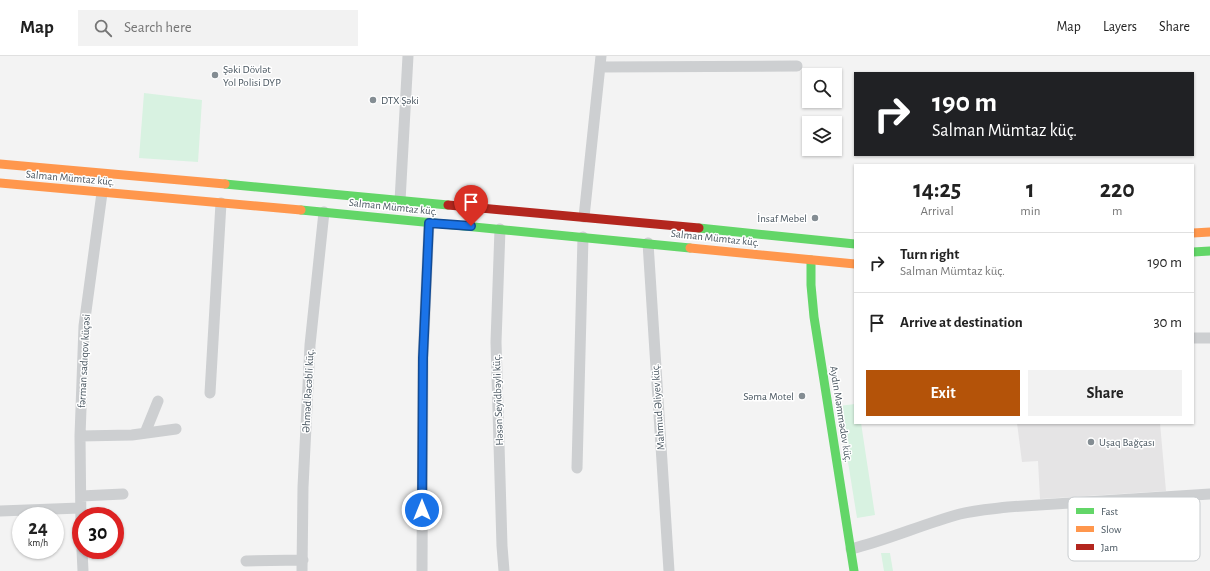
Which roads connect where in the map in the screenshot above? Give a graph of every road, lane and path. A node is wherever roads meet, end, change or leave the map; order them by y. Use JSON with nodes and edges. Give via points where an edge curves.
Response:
{"nodes":[{"id":1,"x":408,"y":56,"type":"edge"},
{"id":2,"x":600,"y":61,"type":"edge"},
{"id":3,"x":797,"y":66,"type":"dead end"},
{"id":4,"x":0,"y":164,"type":"edge"},
{"id":5,"x":0,"y":183,"type":"edge"},
{"id":6,"x":223,"y":185,"type":"junction"},
{"id":7,"x":102,"y":193,"type":"junction"},
{"id":8,"x":400,"y":201,"type":"junction"},
{"id":9,"x":221,"y":203,"type":"junction"},
{"id":10,"x":324,"y":212,"type":"junction"},
{"id":11,"x":429,"y":223,"type":"junction"},
{"id":12,"x":583,"y":227,"type":"junction"},
{"id":13,"x":500,"y":228,"type":"junction"},
{"id":14,"x":1210,"y":232,"type":"edge"},
{"id":15,"x":1194,"y":233,"type":"edge"},
{"id":16,"x":720,"y":241,"type":"junction"},
{"id":17,"x":648,"y":243,"type":"junction"},
{"id":18,"x":854,"y":244,"type":"edge"},
{"id":19,"x":812,"y":250,"type":"junction"},
{"id":20,"x":1210,"y":251,"type":"edge"},
{"id":21,"x":1194,"y":252,"type":"edge"},
{"id":22,"x":854,"y":264,"type":"edge"},
{"id":23,"x":1194,"y":338,"type":"edge"},
{"id":24,"x":1210,"y":338,"type":"edge"},
{"id":25,"x":210,"y":393,"type":"dead end"},
{"id":26,"x":158,"y":401,"type":"dead end"},
{"id":27,"x":176,"y":429,"type":"dead end"},
{"id":28,"x":145,"y":433,"type":"junction"},
{"id":29,"x":80,"y":436,"type":"junction"},
{"id":30,"x":577,"y":468,"type":"dead end"},
{"id":31,"x":123,"y":494,"type":"dead end"},
{"id":32,"x":1210,"y":494,"type":"edge"},
{"id":33,"x":81,"y":496,"type":"junction"},
{"id":34,"x":1163,"y":497,"type":"edge"},
{"id":35,"x":1068,"y":503,"type":"edge"},
{"id":36,"x":80,"y":507,"type":"edge"},
{"id":37,"x":72,"y":508,"type":"edge"},
{"id":38,"x":0,"y":511,"type":"edge"},
{"id":39,"x":851,"y":549,"type":"junction"},
{"id":40,"x":82,"y":559,"type":"edge"},
{"id":41,"x":246,"y":561,"type":"dead end"},
{"id":42,"x":302,"y":566,"type":"edge"},
{"id":43,"x":82,"y":571,"type":"edge"},
{"id":44,"x":422,"y":571,"type":"edge"},
{"id":45,"x":504,"y":571,"type":"edge"},
{"id":46,"x":669,"y":571,"type":"edge"},
{"id":47,"x":854,"y":571,"type":"edge"}],
"edges":[{"from":1,"to":8,"type":"street"},
{"from":2,"to":3,"type":"street"},
{"from":2,"to":12,"type":"street"},
{"from":4,"to":6,"type":"main road"},
{"from":5,"to":7,"type":"main road","name":"Salman Mümtaz küç."},
{"from":6,"to":8,"type":"main road"},
{"from":6,"to":9,"type":"main road"},
{"from":7,"to":9,"type":"main road","name":"Salman Mümtaz küç."},
{"from":7,"to":29,"type":"street","name":"fərman sadıqov küçəsi","via":[[84,326]]},
{"from":8,"to":12,"type":"main road"},
{"from":9,"to":10,"type":"main road","name":"Salman Mümtaz küç."},
{"from":9,"to":25,"type":"street"},
{"from":10,"to":11,"type":"main road","name":"Salman Mümtaz küç."},
{"from":10,"to":42,"type":"street","name":"Əhməd Rəcəbli küç.","via":[[310,345]]},
{"from":11,"to":13,"type":"main road","name":"Salman Mümtaz küç."},
{"from":11,"to":44,"type":"street","via":[[423,358]]},
{"from":12,"to":13,"type":"main road","name":"Salman Mümtaz küç."},
{"from":12,"to":16,"type":"main road"},
{"from":12,"to":17,"type":"main road","name":"Salman Mümtaz küç."},
{"from":12,"to":30,"type":"street"},
{"from":13,"to":45,"type":"street","name":"Həsən Seyidbəyli küç.","via":[[496,342]]},
{"from":14,"to":15,"type":"main road"},
{"from":16,"to":17,"type":"main road","name":"Salman Mümtaz küç."},
{"from":16,"to":19,"type":"main road"},
{"from":16,"to":19,"type":"main road","name":"Salman Mümtaz küç."},
{"from":17,"to":46,"type":"street","name":"Mahmud Əliyev küç."},
{"from":18,"to":19,"type":"main road"},
{"from":19,"to":22,"type":"main road","name":"Salman Mümtaz küç."},
{"from":19,"to":39,"type":"main road","name":"Aydın Məmmədov küç.","via":[[811,285],[814,317]]},
{"from":20,"to":21,"type":"main road"},
{"from":23,"to":24,"type":"street"},
{"from":26,"to":28,"type":"street"},
{"from":27,"to":28,"type":"street"},
{"from":28,"to":29,"type":"street"},
{"from":29,"to":33,"type":"street","name":"fərman sadıqov küçəsi"},
{"from":31,"to":33,"type":"street"},
{"from":32,"to":34,"type":"street"},
{"from":33,"to":36,"type":"street","name":"fərman sadıqov küçəsi"},
{"from":35,"to":39,"type":"street","via":[[1008,507],[961,514]]},
{"from":37,"to":38,"type":"street"},
{"from":39,"to":47,"type":"main road","name":"Aydın Məmmədov küç."},
{"from":40,"to":43,"type":"street"},
{"from":41,"to":42,"type":"street"}]}
